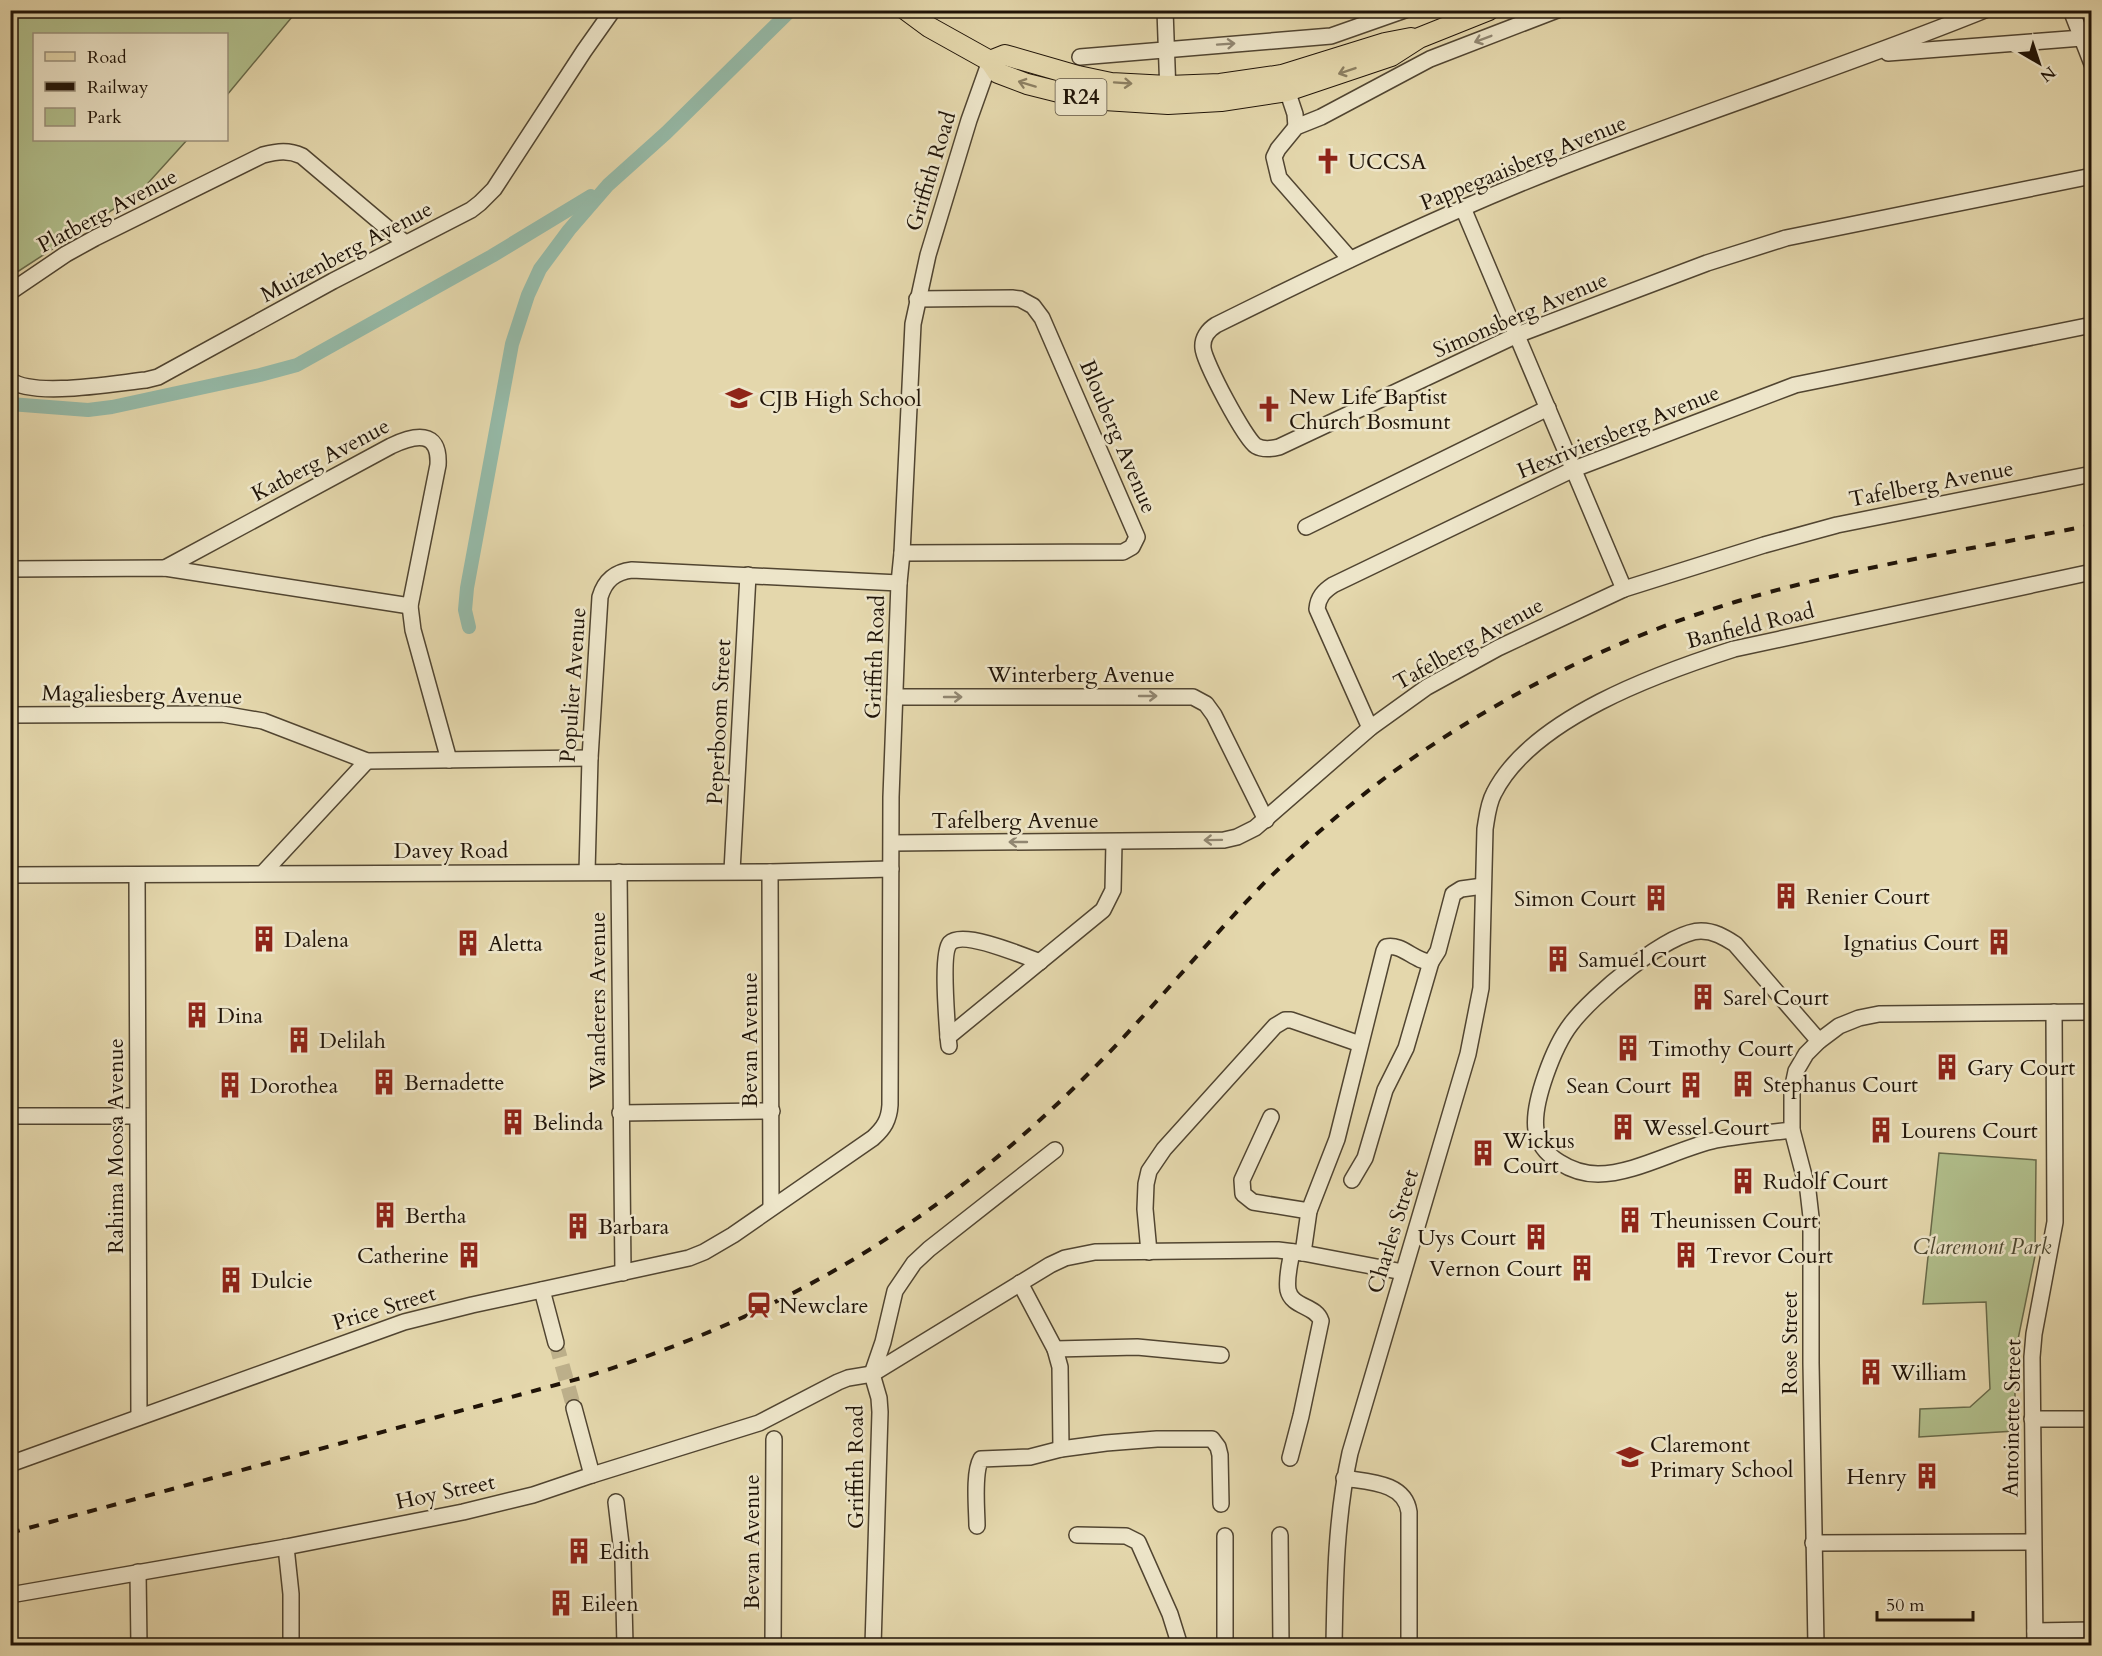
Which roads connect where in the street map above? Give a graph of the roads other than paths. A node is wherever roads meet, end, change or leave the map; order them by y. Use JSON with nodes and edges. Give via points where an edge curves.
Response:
{"nodes":[{"id":1,"x":613,"y":10,"type":"edge"},
{"id":2,"x":906,"y":10,"type":"edge"},
{"id":3,"x":1165,"y":10,"type":"edge"},
{"id":4,"x":1405,"y":10,"type":"edge"},
{"id":5,"x":1489,"y":10,"type":"edge"},
{"id":6,"x":1557,"y":10,"type":"edge"},
{"id":7,"x":1985,"y":10,"type":"edge"},
{"id":8,"x":2071,"y":10,"type":"edge"},
{"id":9,"x":2082,"y":38,"type":"junction"},
{"id":10,"x":1168,"y":49,"type":"junction"},
{"id":11,"x":1870,"y":54,"type":"junction"},
{"id":12,"x":1080,"y":57,"type":"dead end"},
{"id":13,"x":990,"y":61,"type":"junction"},
{"id":14,"x":2091,"y":64,"type":"edge"},
{"id":15,"x":1285,"y":83,"type":"junction"},
{"id":16,"x":1168,"y":95,"type":"junction"},
{"id":17,"x":1296,"y":127,"type":"junction"},
{"id":18,"x":2091,"y":176,"type":"edge"},
{"id":19,"x":1463,"y":208,"type":"junction"},
{"id":20,"x":405,"y":243,"type":"junction"},
{"id":21,"x":1350,"y":259,"type":"junction"},
{"id":22,"x":10,"y":292,"type":"edge"},
{"id":23,"x":917,"y":299,"type":"junction"},
{"id":24,"x":2091,"y":325,"type":"edge"},
{"id":25,"x":1517,"y":335,"type":"junction"},
{"id":26,"x":10,"y":380,"type":"edge"},
{"id":27,"x":1548,"y":408,"type":"junction"},
{"id":28,"x":1574,"y":469,"type":"junction"},
{"id":29,"x":2091,"y":474,"type":"edge"},
{"id":30,"x":1306,"y":527,"type":"dead end"},
{"id":31,"x":902,"y":553,"type":"junction"},
{"id":32,"x":165,"y":568,"type":"junction"},
{"id":33,"x":10,"y":569,"type":"edge"},
{"id":34,"x":2091,"y":573,"type":"edge"},
{"id":35,"x":748,"y":575,"type":"junction"},
{"id":36,"x":899,"y":583,"type":"junction"},
{"id":37,"x":1624,"y":589,"type":"junction"},
{"id":38,"x":410,"y":606,"type":"junction"},
{"id":39,"x":894,"y":697,"type":"junction"},
{"id":40,"x":10,"y":715,"type":"edge"},
{"id":41,"x":1370,"y":728,"type":"junction"},
{"id":42,"x":590,"y":758,"type":"junction"},
{"id":43,"x":449,"y":760,"type":"junction"},
{"id":44,"x":368,"y":761,"type":"junction"},
{"id":45,"x":1266,"y":820,"type":"junction"},
{"id":46,"x":1485,"y":829,"type":"joint"},
{"id":47,"x":1114,"y":842,"type":"junction"},
{"id":48,"x":892,"y":843,"type":"junction"},
{"id":49,"x":891,"y":869,"type":"junction"},
{"id":50,"x":732,"y":871,"type":"junction"},
{"id":51,"x":587,"y":872,"type":"junction"},
{"id":52,"x":619,"y":872,"type":"junction"},
{"id":53,"x":770,"y":872,"type":"junction"},
{"id":54,"x":263,"y":873,"type":"junction"},
{"id":55,"x":10,"y":875,"type":"edge"},
{"id":56,"x":137,"y":875,"type":"junction"},
{"id":57,"x":1483,"y":886,"type":"junction"},
{"id":58,"x":1040,"y":962,"type":"junction"},
{"id":59,"x":1431,"y":962,"type":"junction"},
{"id":60,"x":2054,"y":1012,"type":"junction"},
{"id":61,"x":2091,"y":1012,"type":"edge"},
{"id":62,"x":1819,"y":1041,"type":"junction"},
{"id":63,"x":1360,"y":1044,"type":"junction"},
{"id":64,"x":772,"y":1111,"type":"junction"},
{"id":65,"x":620,"y":1113,"type":"junction"},
{"id":66,"x":10,"y":1116,"type":"edge"},
{"id":67,"x":136,"y":1116,"type":"junction"},
{"id":68,"x":1271,"y":1117,"type":"dead end"},
{"id":69,"x":1792,"y":1130,"type":"junction"},
{"id":70,"x":1055,"y":1150,"type":"dead end"},
{"id":71,"x":1352,"y":1180,"type":"dead end"},
{"id":72,"x":771,"y":1207,"type":"junction"},
{"id":73,"x":1309,"y":1211,"type":"junction"},
{"id":74,"x":1149,"y":1252,"type":"junction"},
{"id":75,"x":1297,"y":1252,"type":"junction"},
{"id":76,"x":1403,"y":1272,"type":"junction"},
{"id":77,"x":623,"y":1273,"type":"junction"},
{"id":78,"x":1020,"y":1283,"type":"junction"},
{"id":79,"x":542,"y":1290,"type":"junction"},
{"id":80,"x":556,"y":1343,"type":"tunnel mouth"},
{"id":81,"x":1055,"y":1349,"type":"junction"},
{"id":82,"x":1221,"y":1355,"type":"dead end"},
{"id":83,"x":872,"y":1374,"type":"junction"},
{"id":84,"x":574,"y":1408,"type":"tunnel mouth"},
{"id":85,"x":138,"y":1417,"type":"junction"},
{"id":86,"x":2032,"y":1419,"type":"junction"},
{"id":87,"x":2091,"y":1419,"type":"edge"},
{"id":88,"x":774,"y":1439,"type":"dead end"},
{"id":89,"x":1061,"y":1449,"type":"junction"},
{"id":90,"x":1290,"y":1458,"type":"dead end"},
{"id":91,"x":10,"y":1464,"type":"edge"},
{"id":92,"x":592,"y":1475,"type":"junction"},
{"id":93,"x":1344,"y":1478,"type":"junction"},
{"id":94,"x":616,"y":1503,"type":"dead end"},
{"id":95,"x":1221,"y":1504,"type":"dead end"},
{"id":96,"x":977,"y":1526,"type":"dead end"},
{"id":97,"x":1077,"y":1535,"type":"dead end"},
{"id":98,"x":1280,"y":1535,"type":"dead end"},
{"id":99,"x":1225,"y":1536,"type":"dead end"},
{"id":100,"x":2032,"y":1542,"type":"junction"},
{"id":101,"x":1813,"y":1543,"type":"junction"},
{"id":102,"x":286,"y":1547,"type":"junction"},
{"id":103,"x":138,"y":1572,"type":"junction"},
{"id":104,"x":10,"y":1595,"type":"edge"},
{"id":105,"x":2091,"y":1630,"type":"edge"},
{"id":106,"x":2035,"y":1638,"type":"edge"},
{"id":107,"x":139,"y":1646,"type":"edge"},
{"id":108,"x":291,"y":1646,"type":"edge"},
{"id":109,"x":625,"y":1646,"type":"edge"},
{"id":110,"x":774,"y":1646,"type":"edge"},
{"id":111,"x":873,"y":1646,"type":"edge"},
{"id":112,"x":1180,"y":1646,"type":"edge"},
{"id":113,"x":1225,"y":1646,"type":"edge"},
{"id":114,"x":1281,"y":1646,"type":"edge"},
{"id":115,"x":1334,"y":1646,"type":"edge"},
{"id":116,"x":1409,"y":1646,"type":"edge"},
{"id":117,"x":1816,"y":1646,"type":"edge"}],
"edges":[{"from":1,"to":20,"type":"street","name":"Muizenberg Avenue","via":[[487,196],[471,210]]},
{"from":2,"to":13,"type":"main road"},
{"from":3,"to":10,"type":"street"},
{"from":10,"to":4,"type":"street","one_way":true,"via":[[1331,36]]},
{"from":5,"to":15,"type":"main road","number":"R24","via":[[1419,38],[1391,56]]},
{"from":6,"to":17,"type":"street","one_way":true,"via":[[1430,59]]},
{"from":7,"to":11,"type":"street","name":"Pappegaaisberg Avenue"},
{"from":8,"to":9,"type":"street"},
{"from":9,"to":11,"type":"street","name":"Pappegaaisberg Avenue"},
{"from":9,"to":14,"type":"street"},
{"from":10,"to":12,"type":"street"},
{"from":10,"to":16,"type":"street"},
{"from":11,"to":19,"type":"street","name":"Pappegaaisberg Avenue"},
{"from":13,"to":16,"type":"main road","number":"R24","via":[[1005,56]]},
{"from":13,"to":23,"type":"street","name":"Griffith Road"},
{"from":15,"to":16,"type":"main road","number":"R24","via":[[1220,84]]},
{"from":15,"to":17,"type":"street"},
{"from":17,"to":21,"type":"street","via":[[1274,157],[1277,173]]},
{"from":18,"to":25,"type":"street","name":"Simonsberg Avenue","via":[[1769,242]]},
{"from":19,"to":21,"type":"street","name":"Pappegaaisberg Avenue"},
{"from":19,"to":25,"type":"street"},
{"from":20,"to":22,"type":"street","name":"Platberg Avenue","via":[[302,156],[273,152],[95,238]]},
{"from":20,"to":26,"type":"street","name":"Muizenberg Avenue","via":[[158,377],[49,388],[30,388]]},
{"from":21,"to":25,"type":"street","name":"Simonsberg Avenue","via":[[1216,324],[1205,335],[1206,358],[1241,429],[1259,447],[1279,447],[1300,439]]},
{"from":23,"to":31,"type":"street","name":"Griffith Road","via":[[911,343]]},
{"from":23,"to":31,"type":"street","name":"Blouberg Avenue","via":[[1012,298],[1033,306],[1057,350],[1137,537],[1132,547],[1123,552]]},
{"from":24,"to":28,"type":"street","name":"Hexriviersberg Avenue","via":[[1795,385]]},
{"from":25,"to":27,"type":"street"},
{"from":27,"to":28,"type":"street"},
{"from":27,"to":30,"type":"street"},
{"from":28,"to":37,"type":"street"},
{"from":28,"to":41,"type":"street","name":"Hexriviersberg Avenue","via":[[1324,591],[1317,609]]},
{"from":29,"to":37,"type":"street","name":"Tafelberg Avenue","via":[[1837,525]]},
{"from":31,"to":36,"type":"street","name":"Griffith Road"},
{"from":32,"to":33,"type":"street"},
{"from":32,"to":38,"type":"street"},
{"from":32,"to":38,"type":"street","name":"Katberg Avenue","via":[[391,446],[420,436],[435,447],[438,465]]},
{"from":34,"to":46,"type":"street","name":"Banfield Road","via":[[1734,649],[1635,685],[1578,713],[1518,761],[1493,795]]},
{"from":35,"to":36,"type":"street","name":"Populier Avenue"},
{"from":35,"to":42,"type":"street","name":"Populier Avenue","via":[[632,570],[608,581],[600,597]]},
{"from":35,"to":50,"type":"street","name":"Peperboom Street"},
{"from":36,"to":39,"type":"street","name":"Griffith Road"},
{"from":37,"to":41,"type":"street","name":"Tafelberg Avenue","via":[[1458,669]]},
{"from":38,"to":43,"type":"street","name":"Katberg Avenue"},
{"from":39,"to":45,"type":"street","name":"Winterberg Avenue","one_way":true,"via":[[1193,697],[1206,704],[1214,715]]},
{"from":39,"to":48,"type":"street","name":"Griffith Road"},
{"from":40,"to":44,"type":"street","name":"Magaliesberg Avenue","via":[[239,715]]},
{"from":41,"to":45,"type":"street","name":"Tafelberg Avenue"},
{"from":42,"to":43,"type":"street","name":"Magaliesberg Avenue"},
{"from":42,"to":51,"type":"street","name":"Populier Avenue"},
{"from":43,"to":44,"type":"street","name":"Magaliesberg Avenue"},
{"from":44,"to":54,"type":"street"},
{"from":45,"to":47,"type":"street","name":"Tafelberg Avenue","one_way":true,"via":[[1246,834],[1224,840]]},
{"from":46,"to":57,"type":"street","name":"Charles Street"},
{"from":47,"to":48,"type":"street","name":"Tafelberg Avenue","one_way":true},
{"from":47,"to":58,"type":"street","via":[[1115,882],[1110,900]]},
{"from":48,"to":49,"type":"street","name":"Griffith Road"},
{"from":49,"to":53,"type":"street","name":"Davey Road"},
{"from":49,"to":72,"type":"street","name":"Griffith Road","via":[[886,1124],[873,1138]]},
{"from":50,"to":52,"type":"street","name":"Davey Road"},
{"from":50,"to":53,"type":"street","name":"Davey Road"},
{"from":51,"to":52,"type":"street","name":"Davey Road"},
{"from":51,"to":54,"type":"street","name":"Davey Road"},
{"from":52,"to":65,"type":"street","name":"Wanderers Avenue"},
{"from":53,"to":64,"type":"street","name":"Bevan Avenue"},
{"from":54,"to":56,"type":"street","name":"Davey Road"},
{"from":55,"to":56,"type":"street","name":"Davey Road"},
{"from":56,"to":67,"type":"street","name":"Rahima Moosa Avenue"},
{"from":57,"to":59,"type":"street","via":[[1453,894],[1438,951]]},
{"from":57,"to":76,"type":"street","name":"Charles Street","via":[[1477,1011]]},
{"from":58,"to":58,"type":"street","via":[[994,945],[962,939],[951,942],[945,960],[948,1041]]},
{"from":59,"to":63,"type":"street","via":[[1393,946],[1386,947]]},
{"from":59,"to":71,"type":"street","via":[[1406,1048],[1385,1090],[1365,1158]]},
{"from":60,"to":61,"type":"street","name":"Rose Street"},
{"from":60,"to":62,"type":"street","name":"Rose Street","via":[[1880,1014],[1839,1026]]},
{"from":60,"to":86,"type":"street","name":"Antoinette Street","via":[[2055,1222],[2034,1334]]},
{"from":62,"to":69,"type":"street","name":"Rose Street","via":[[1796,1071]]},
{"from":62,"to":69,"type":"street","via":[[1735,944],[1719,934],[1683,934],[1648,954],[1571,1023],[1549,1066],[1536,1129],[1539,1139],[1564,1165],[1598,1174],[1619,1172],[1715,1140]]},
{"from":63,"to":73,"type":"street","via":[[1337,1139]]},
{"from":63,"to":74,"type":"street","via":[[1291,1020],[1275,1026],[1164,1149],[1149,1171],[1145,1195]]},
{"from":64,"to":65,"type":"street"},
{"from":64,"to":72,"type":"street","name":"Bevan Avenue"},
{"from":65,"to":77,"type":"street","name":"Wanderers Avenue"},
{"from":66,"to":67,"type":"street"},
{"from":67,"to":85,"type":"street","name":"Rahima Moosa Avenue"},
{"from":68,"to":73,"type":"street","via":[[1242,1180],[1243,1194],[1253,1202]]},
{"from":69,"to":101,"type":"street","name":"Rose Street","via":[[1811,1217]]},
{"from":70,"to":83,"type":"street","name":"Griffith Road","via":[[914,1263],[895,1292]]},
{"from":72,"to":77,"type":"street","name":"Price Street","via":[[704,1252]]},
{"from":73,"to":75,"type":"street"},
{"from":74,"to":75,"type":"street","name":"Hoy Street"},
{"from":74,"to":78,"type":"street","name":"Hoy Street","via":[[1077,1255]]},
{"from":75,"to":76,"type":"street","name":"Hoy Street"},
{"from":75,"to":90,"type":"street","via":[[1288,1291],[1293,1300],[1315,1312],[1321,1321]]},
{"from":76,"to":93,"type":"street","name":"Charles Street"},
{"from":77,"to":79,"type":"street","name":"Price Street"},
{"from":78,"to":81,"type":"street"},
{"from":78,"to":83,"type":"street","name":"Hoy Street"},
{"from":79,"to":80,"type":"street"},
{"from":79,"to":85,"type":"street","name":"Price Street","via":[[404,1322]]},
{"from":81,"to":82,"type":"street","via":[[1128,1346]]},
{"from":81,"to":89,"type":"street","via":[[1060,1366]]},
{"from":83,"to":92,"type":"street","name":"Hoy Street","via":[[838,1382],[759,1424]]},
{"from":83,"to":111,"type":"street","name":"Griffith Road","via":[[880,1412]]},
{"from":84,"to":92,"type":"street"},
{"from":85,"to":91,"type":"street","name":"Price Street"},
{"from":86,"to":87,"type":"street"},
{"from":86,"to":100,"type":"street","name":"Antoinette Street"},
{"from":88,"to":110,"type":"street","name":"Bevan Avenue"},
{"from":89,"to":95,"type":"street","via":[[1156,1439],[1212,1439],[1220,1455]]},
{"from":89,"to":96,"type":"street","via":[[1030,1457],[981,1460]]},
{"from":92,"to":102,"type":"street","name":"Hoy Street","via":[[506,1502]]},
{"from":93,"to":115,"type":"street","name":"Charles Street","via":[[1338,1527]]},
{"from":93,"to":116,"type":"street","via":[[1393,1489],[1406,1499]]},
{"from":94,"to":109,"type":"street","via":[[623,1561]]},
{"from":97,"to":112,"type":"street","via":[[1126,1536],[1138,1542]]},
{"from":98,"to":114,"type":"street"},
{"from":99,"to":113,"type":"street"},
{"from":100,"to":101,"type":"street"},
{"from":100,"to":106,"type":"street","name":"Antoinette Street"},
{"from":101,"to":117,"type":"street","name":"Rose Street"},
{"from":102,"to":103,"type":"street","name":"Hoy Street"},
{"from":102,"to":108,"type":"street"},
{"from":103,"to":104,"type":"street","name":"Hoy Street"},
{"from":103,"to":107,"type":"street"},
{"from":105,"to":106,"type":"street"}]}
